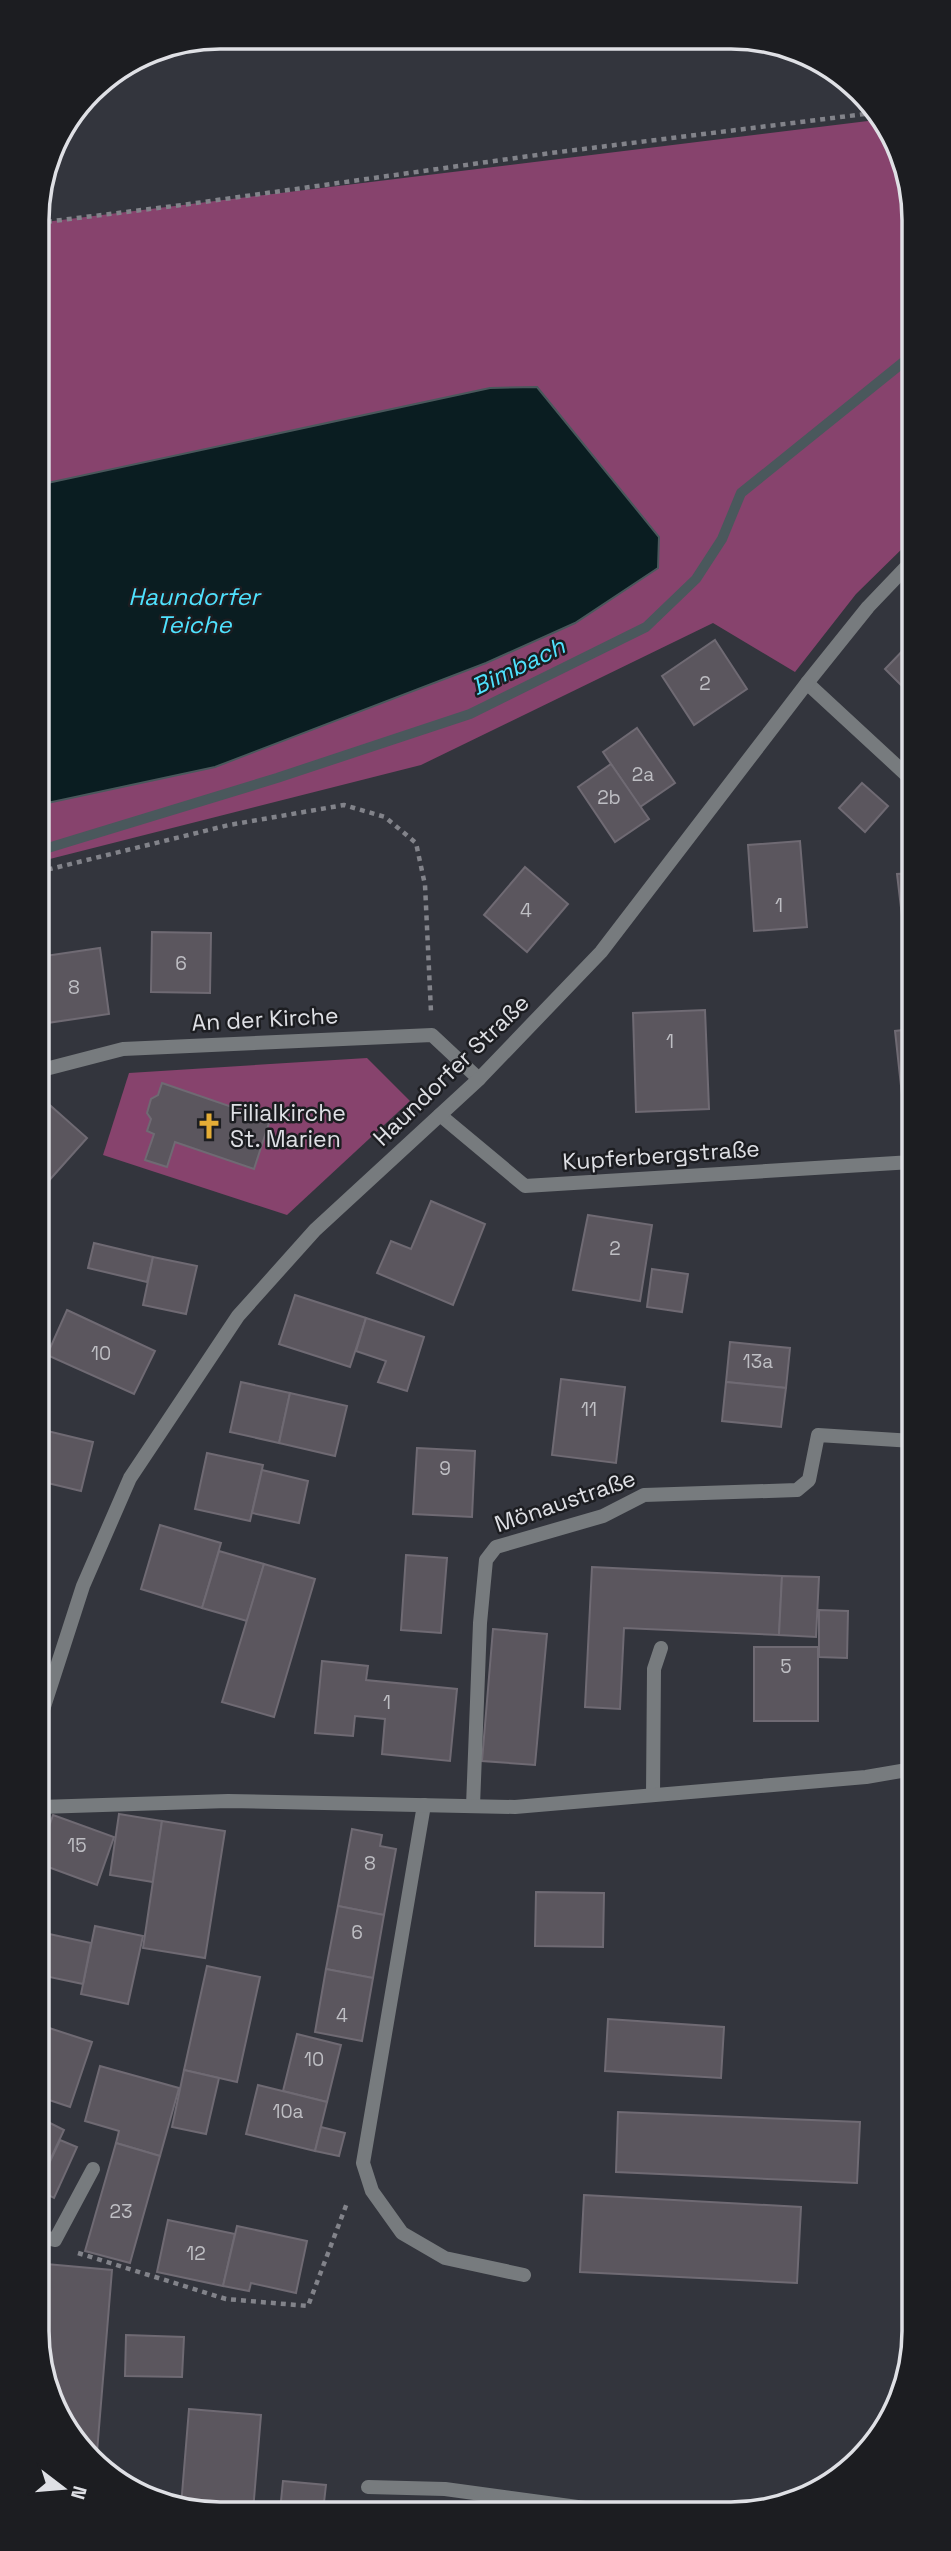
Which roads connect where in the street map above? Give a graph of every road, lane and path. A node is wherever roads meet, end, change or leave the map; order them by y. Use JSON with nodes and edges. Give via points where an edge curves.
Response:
{"nodes":[{"id":1,"x":865,"y":114,"type":"edge"},
{"id":2,"x":49,"y":221,"type":"edge"},
{"id":3,"x":902,"y":571,"type":"edge"},
{"id":4,"x":807,"y":683,"type":"junction"},
{"id":5,"x":902,"y":771,"type":"edge"},
{"id":6,"x":49,"y":869,"type":"edge"},
{"id":7,"x":432,"y":1035,"type":"junction"},
{"id":8,"x":49,"y":1068,"type":"edge"},
{"id":9,"x":479,"y":1079,"type":"junction"},
{"id":10,"x":440,"y":1115,"type":"junction"},
{"id":11,"x":902,"y":1163,"type":"edge"},
{"id":12,"x":902,"y":1440,"type":"edge"},
{"id":13,"x":662,"y":1648,"type":"dead end"},
{"id":14,"x":49,"y":1691,"type":"edge"},
{"id":15,"x":902,"y":1771,"type":"edge"},
{"id":16,"x":653,"y":1795,"type":"junction"},
{"id":17,"x":424,"y":1805,"type":"junction"},
{"id":18,"x":473,"y":1806,"type":"junction"},
{"id":19,"x":49,"y":1807,"type":"edge"},
{"id":20,"x":363,"y":2162,"type":"junction"},
{"id":21,"x":93,"y":2169,"type":"dead end"},
{"id":22,"x":49,"y":2238,"type":"edge"},
{"id":23,"x":55,"y":2240,"type":"junction"},
{"id":24,"x":524,"y":2275,"type":"dead end"},
{"id":25,"x":368,"y":2487,"type":"dead end"},
{"id":26,"x":541,"y":2502,"type":"edge"}],
"edges":[{"from":1,"to":2,"type":"path"},
{"from":3,"to":4,"type":"street","name":"Haundorfer Straße"},
{"from":4,"to":5,"type":"street"},
{"from":4,"to":9,"type":"street","name":"Haundorfer Straße","via":[[601,952]]},
{"from":6,"to":7,"type":"path","via":[[229,825],[344,805],[385,817],[416,843],[425,885]]},
{"from":7,"to":8,"type":"street","name":"An der Kirche","via":[[123,1049]]},
{"from":7,"to":9,"type":"street"},
{"from":9,"to":10,"type":"street","name":"Haundorfer Straße"},
{"from":10,"to":11,"type":"street","name":"Kupferbergstraße","via":[[525,1186]]},
{"from":10,"to":14,"type":"street","name":"Haundorfer Straße","via":[[314,1230],[238,1315],[130,1478],[83,1586]]},
{"from":12,"to":18,"type":"street","name":"Mönaustraße","via":[[818,1435],[809,1480],[797,1490],[644,1495],[603,1516],[496,1547],[486,1560],[483,1585]]},
{"from":13,"to":16,"type":"street","via":[[654,1668]]},
{"from":15,"to":16,"type":"street"},
{"from":16,"to":18,"type":"street","via":[[515,1807]]},
{"from":17,"to":18,"type":"street"},
{"from":17,"to":19,"type":"street","via":[[228,1801]]},
{"from":17,"to":20,"type":"street"},
{"from":20,"to":23,"type":"path","via":[[307,2306],[226,2299],[84,2257]]},
{"from":20,"to":24,"type":"street","via":[[372,2190],[402,2233],[445,2258]]},
{"from":21,"to":23,"type":"street"},
{"from":22,"to":23,"type":"street"},
{"from":25,"to":26,"type":"street","via":[[445,2489]]}]}
